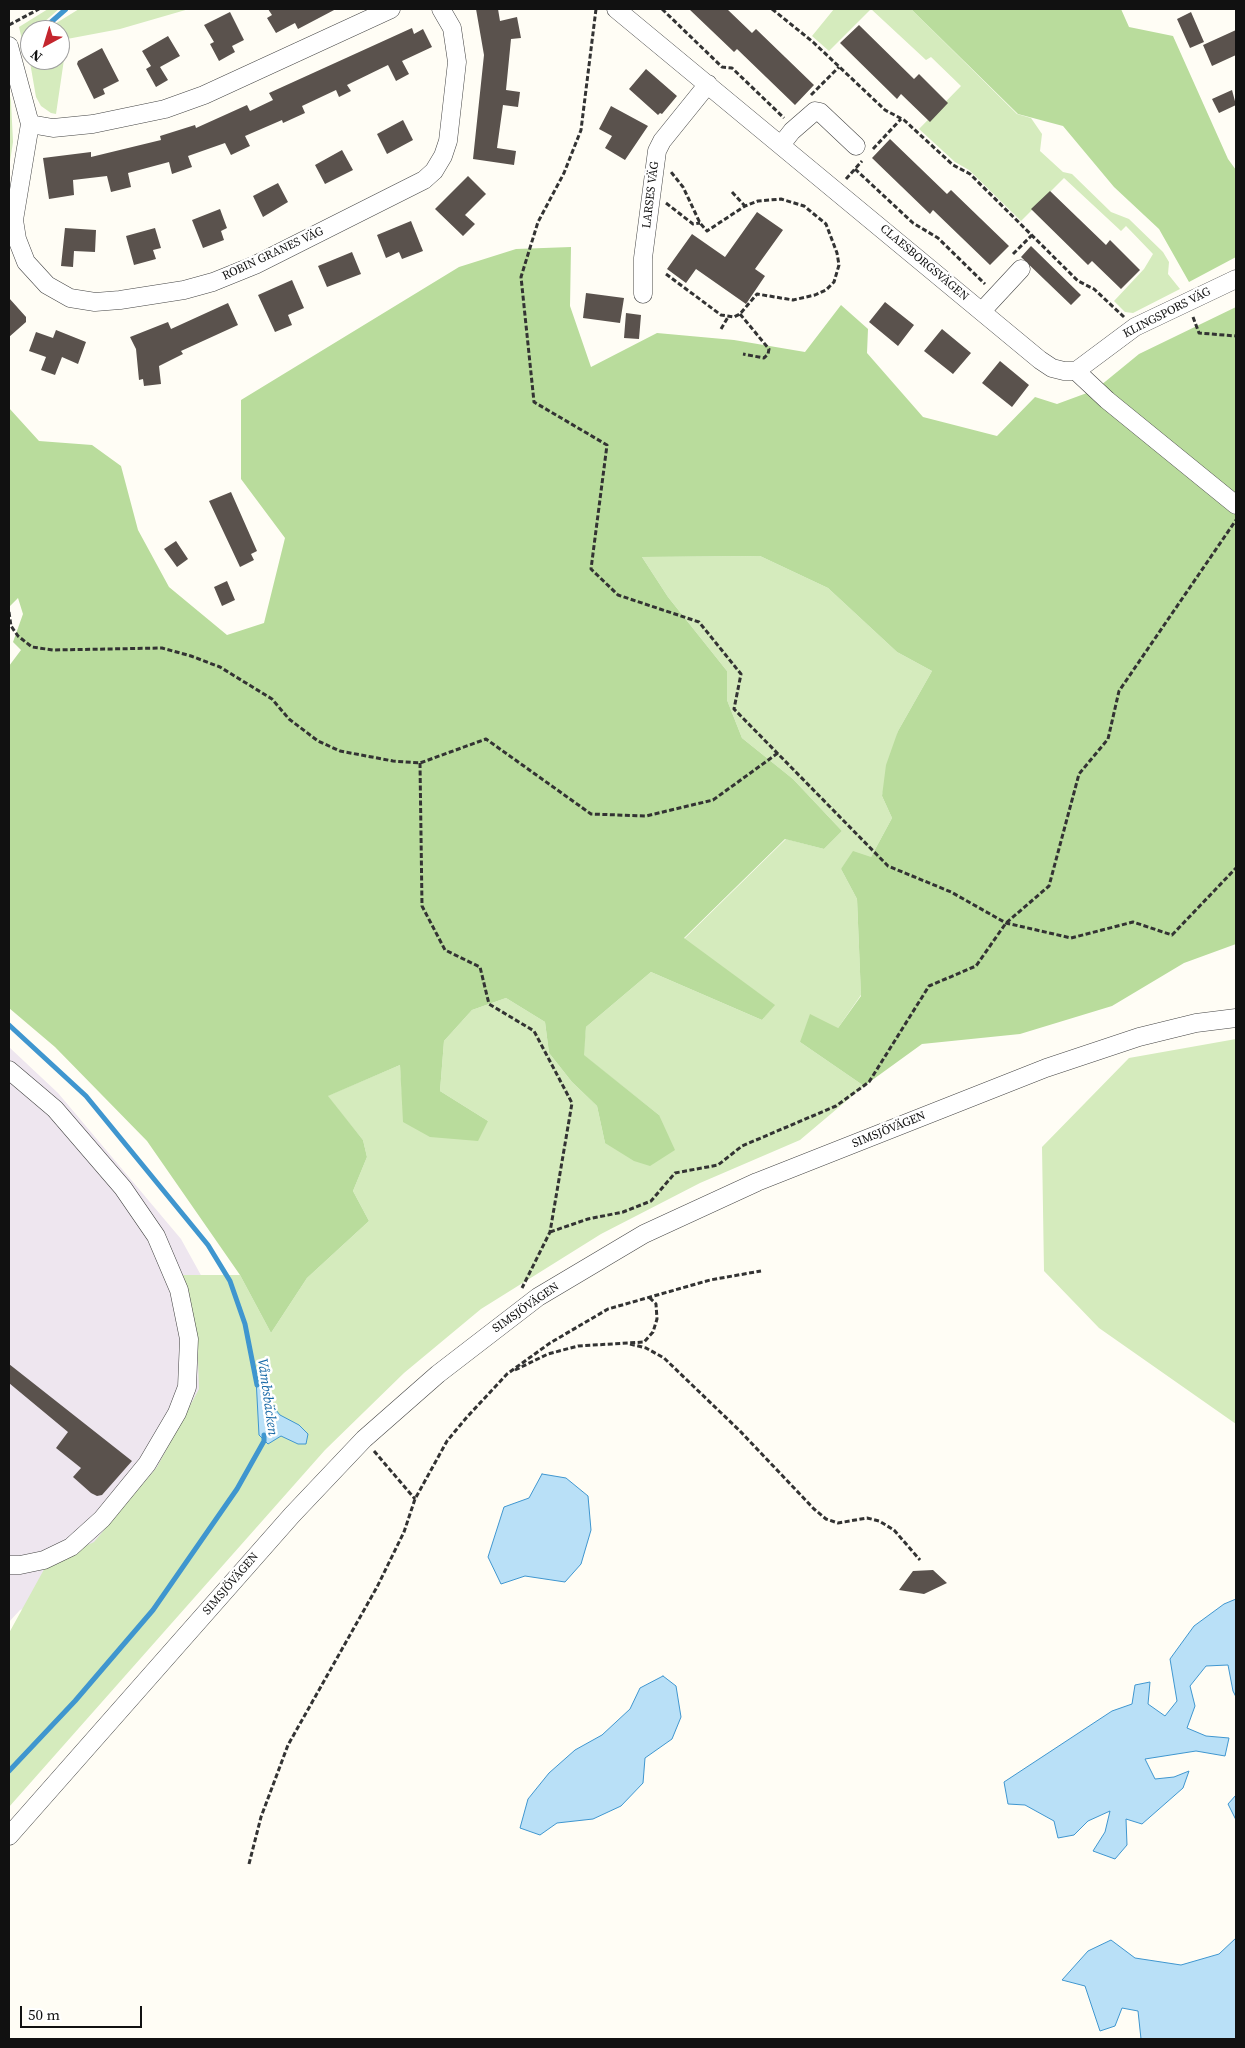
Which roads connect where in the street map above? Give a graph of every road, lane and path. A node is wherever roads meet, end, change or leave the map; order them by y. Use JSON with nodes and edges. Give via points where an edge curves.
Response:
{"nodes":[{"id":1,"x":39,"y":9,"type":"edge"},
{"id":2,"x":391,"y":9,"type":"edge"},
{"id":3,"x":441,"y":9,"type":"edge"},
{"id":4,"x":596,"y":9,"type":"edge"},
{"id":5,"x":616,"y":9,"type":"edge"},
{"id":6,"x":662,"y":9,"type":"edge"},
{"id":7,"x":772,"y":9,"type":"edge"},
{"id":8,"x":9,"y":25,"type":"edge"},
{"id":9,"x":9,"y":46,"type":"edge"},
{"id":10,"x":708,"y":84,"type":"junction"},
{"id":11,"x":30,"y":124,"type":"junction"},
{"id":12,"x":786,"y":138,"type":"junction"},
{"id":13,"x":856,"y":146,"type":"dead end"},
{"id":14,"x":656,"y":154,"type":"junction"},
{"id":15,"x":855,"y":168,"type":"dead end"},
{"id":16,"x":732,"y":192,"type":"dead end"},
{"id":17,"x":650,"y":193,"type":"junction"},
{"id":18,"x":745,"y":206,"type":"junction"},
{"id":19,"x":700,"y":223,"type":"junction"},
{"id":20,"x":1021,"y":269,"type":"dead end"},
{"id":21,"x":666,"y":274,"type":"dead end"},
{"id":22,"x":1236,"y":279,"type":"edge"},
{"id":23,"x":985,"y":284,"type":"dead end"},
{"id":24,"x":642,"y":294,"type":"dead end"},
{"id":25,"x":1187,"y":301,"type":"junction"},
{"id":26,"x":982,"y":311,"type":"junction"},
{"id":27,"x":740,"y":314,"type":"junction"},
{"id":28,"x":728,"y":317,"type":"junction"},
{"id":29,"x":1135,"y":327,"type":"junction"},
{"id":30,"x":721,"y":328,"type":"dead end"},
{"id":31,"x":1236,"y":336,"type":"edge"},
{"id":32,"x":743,"y":354,"type":"dead end"},
{"id":33,"x":1076,"y":371,"type":"junction"},
{"id":34,"x":1236,"y":505,"type":"edge"},
{"id":35,"x":1236,"y":520,"type":"edge"},
{"id":36,"x":9,"y":612,"type":"edge"},
{"id":37,"x":778,"y":753,"type":"junction"},
{"id":38,"x":420,"y":763,"type":"junction"},
{"id":39,"x":1236,"y":868,"type":"edge"},
{"id":40,"x":1006,"y":923,"type":"junction"},
{"id":41,"x":1236,"y":1018,"type":"edge"},
{"id":42,"x":9,"y":1070,"type":"edge"},
{"id":43,"x":550,"y":1232,"type":"junction"},
{"id":44,"x":761,"y":1271,"type":"dead end"},
{"id":45,"x":529,"y":1284,"type":"dead end"},
{"id":46,"x":648,"y":1296,"type":"junction"},
{"id":47,"x":630,"y":1344,"type":"junction"},
{"id":48,"x":507,"y":1374,"type":"junction"},
{"id":49,"x":364,"y":1439,"type":"junction"},
{"id":50,"x":415,"y":1499,"type":"junction"},
{"id":51,"x":920,"y":1560,"type":"dead end"},
{"id":52,"x":9,"y":1565,"type":"edge"},
{"id":53,"x":9,"y":1836,"type":"edge"},
{"id":54,"x":249,"y":1864,"type":"dead end"}],
"edges":[{"from":1,"to":8,"type":"path"},
{"from":2,"to":11,"type":"street","via":[[204,95],[165,109],[93,124],[52,128]]},
{"from":3,"to":11,"type":"street","name":"ROBIN GRANES VÄG","via":[[452,28],[457,62],[448,140],[434,171],[424,180],[299,244],[213,282],[150,296],[95,302],[70,298],[47,285],[26,262],[16,239],[14,220]]},
{"from":4,"to":37,"type":"path","via":[[581,130],[564,173],[538,222],[521,277],[534,402],[607,444],[591,569],[618,595],[699,622],[741,674],[734,709]]},
{"from":5,"to":10,"type":"street","name":"CLAESBORGSVÄGEN"},
{"from":6,"to":12,"type":"path","via":[[722,66],[732,68],[786,121]]},
{"from":7,"to":29,"type":"path","via":[[813,42],[885,110],[904,120],[953,165],[970,174],[1078,281],[1094,289]]},
{"from":9,"to":11,"type":"street","name":"ROBIN GRANES VÄG"},
{"from":10,"to":12,"type":"street","name":"CLAESBORGSVÄGEN"},
{"from":10,"to":14,"type":"street","name":"LARSES VÄG","via":[[662,141]]},
{"from":12,"to":13,"type":"street","via":[[810,114],[820,112]]},
{"from":12,"to":26,"type":"street","name":"CLAESBORGSVÄGEN"},
{"from":14,"to":17,"type":"street","name":"LARSES VÄG"},
{"from":14,"to":19,"type":"path","via":[[683,187]]},
{"from":15,"to":23,"type":"path","via":[[913,223],[938,238]]},
{"from":16,"to":18,"type":"path"},
{"from":17,"to":19,"type":"path","via":[[693,224]]},
{"from":17,"to":24,"type":"street","name":"LARSES VÄG"},
{"from":18,"to":19,"type":"path","via":[[707,231]]},
{"from":18,"to":27,"type":"path","via":[[781,199],[804,206],[826,224],[838,253],[839,265],[834,282],[815,296],[793,300],[758,294]]},
{"from":20,"to":26,"type":"street"},
{"from":21,"to":28,"type":"path"},
{"from":22,"to":25,"type":"street","name":"KLINGSPORS VÄG"},
{"from":25,"to":29,"type":"street","name":"KLINGSPORS VÄG"},
{"from":25,"to":31,"type":"path","via":[[1200,333]]},
{"from":26,"to":33,"type":"street","name":"CLAESBORGSVÄGEN","via":[[1052,368]]},
{"from":27,"to":28,"type":"path"},
{"from":27,"to":32,"type":"path","via":[[769,349],[764,358]]},
{"from":28,"to":30,"type":"path"},
{"from":29,"to":33,"type":"street","name":"KLINGSPORS VÄG"},
{"from":33,"to":34,"type":"street"},
{"from":35,"to":40,"type":"path","via":[[1119,691],[1108,740],[1079,774],[1048,886]]},
{"from":36,"to":38,"type":"path","via":[[11,626],[32,646],[53,650],[162,648],[191,656],[220,667],[272,699],[289,719],[318,741],[340,751],[394,762]]},
{"from":37,"to":38,"type":"path","via":[[713,800],[646,816],[591,814],[486,739]]},
{"from":37,"to":40,"type":"path","via":[[888,866],[951,892]]},
{"from":38,"to":43,"type":"path","via":[[422,906],[445,950],[480,967],[489,1004],[534,1030],[572,1103]]},
{"from":39,"to":40,"type":"path","via":[[1172,935],[1133,922],[1071,938]]},
{"from":40,"to":43,"type":"path","via":[[976,966],[930,986],[870,1082],[836,1106],[742,1146],[718,1165],[675,1173],[651,1201]]},
{"from":41,"to":49,"type":"street","name":"SIMSJÖVÄGEN","via":[[1196,1023],[1139,1037],[1046,1068],[758,1182],[644,1234],[538,1298],[438,1374]]},
{"from":42,"to":52,"type":"street","via":[[55,1109],[123,1188],[156,1236],[179,1290],[188,1339],[187,1387],[177,1413],[147,1464],[102,1519],[71,1547],[44,1560]]},
{"from":43,"to":45,"type":"path","via":[[521,1289]]},
{"from":44,"to":46,"type":"path"},
{"from":46,"to":47,"type":"path","via":[[656,1304],[657,1319],[653,1332],[644,1342]]},
{"from":46,"to":48,"type":"path","via":[[608,1310],[550,1343]]},
{"from":47,"to":48,"type":"path","via":[[578,1346],[548,1354]]},
{"from":47,"to":51,"type":"path","via":[[664,1358],[826,1519],[838,1523],[867,1518],[879,1521],[894,1530]]},
{"from":48,"to":50,"type":"path","via":[[447,1441]]},
{"from":49,"to":50,"type":"path"},
{"from":49,"to":53,"type":"street","name":"SIMSJÖVÄGEN","via":[[292,1515]]},
{"from":50,"to":54,"type":"path","via":[[404,1532],[376,1587],[288,1745],[261,1818]]}]}
